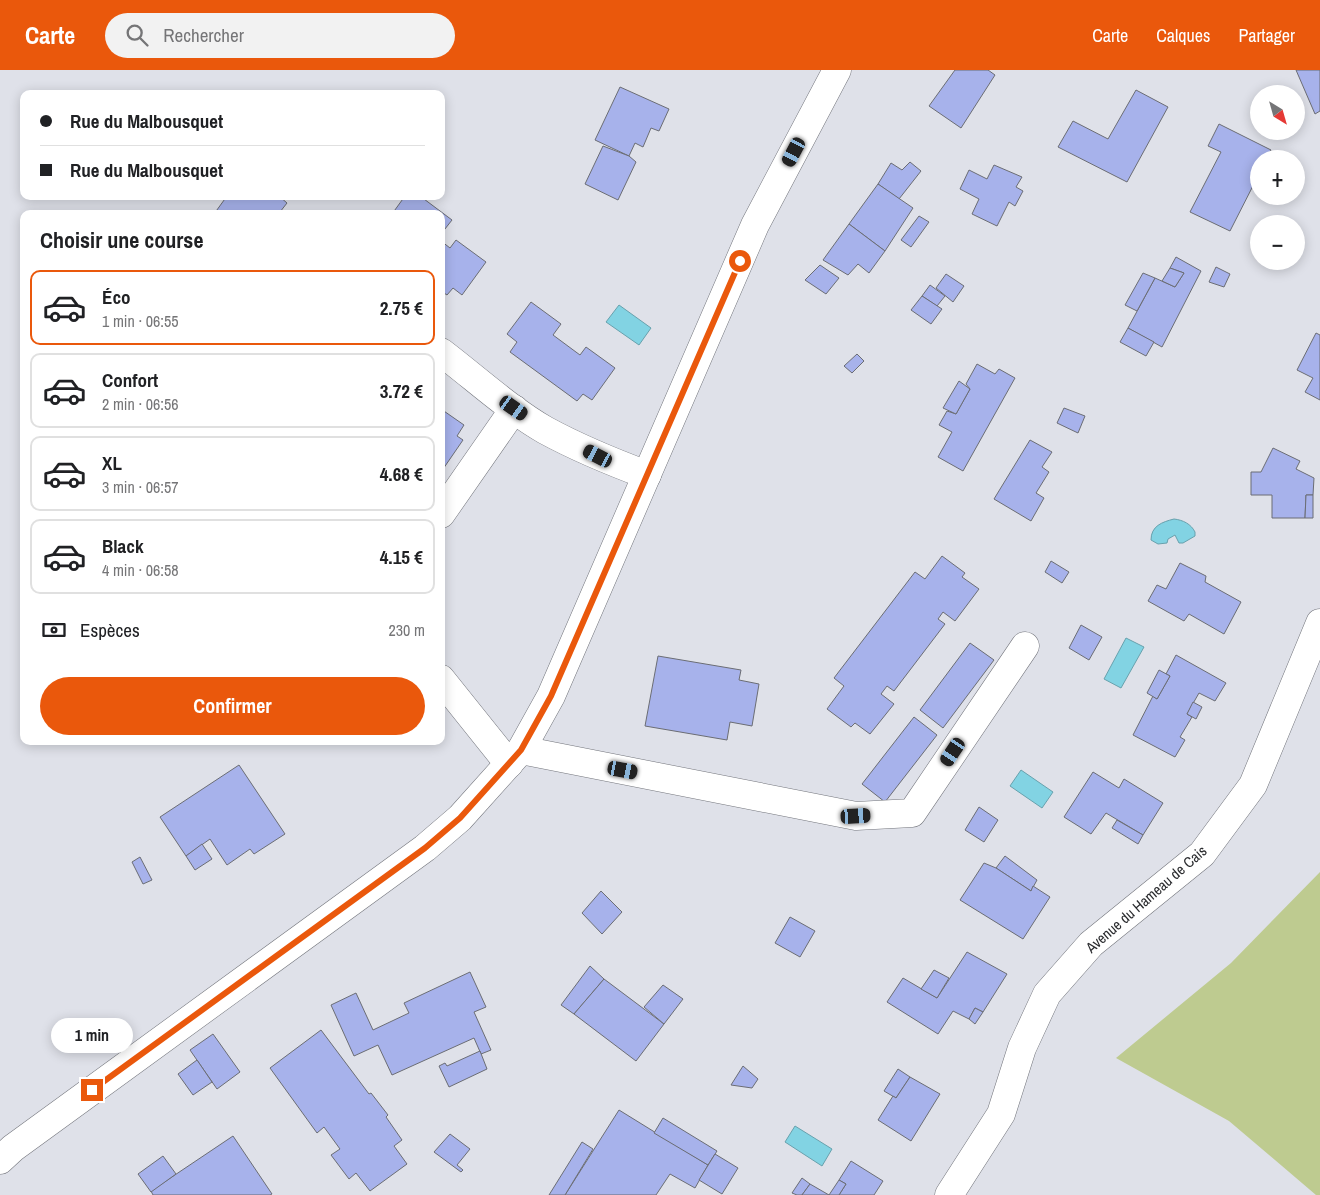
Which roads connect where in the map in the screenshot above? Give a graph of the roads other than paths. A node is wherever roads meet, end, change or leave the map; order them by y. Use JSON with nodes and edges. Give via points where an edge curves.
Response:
{"nodes":[{"id":1,"x":837,"y":70,"type":"edge"},
{"id":2,"x":445,"y":355,"type":"edge"},
{"id":3,"x":514,"y":408,"type":"junction"},
{"id":4,"x":647,"y":475,"type":"junction"},
{"id":5,"x":445,"y":508,"type":"edge"},
{"id":6,"x":1320,"y":623,"type":"edge"},
{"id":7,"x":1025,"y":646,"type":"dead end"},
{"id":8,"x":445,"y":683,"type":"edge"},
{"id":9,"x":515,"y":757,"type":"junction"},
{"id":10,"x":0,"y":1160,"type":"edge"},
{"id":11,"x":949,"y":1195,"type":"edge"}],
"edges":[{"from":1,"to":4,"type":"street","via":[[756,225]]},
{"from":2,"to":3,"type":"street"},
{"from":3,"to":4,"type":"street","via":[[544,429],[583,449]]},
{"from":3,"to":5,"type":"street"},
{"from":4,"to":9,"type":"street","via":[[551,696]]},
{"from":6,"to":11,"type":"street","name":"Avenue du Hameau de Cais","via":[[1253,785],[1202,854],[1091,944],[1048,994],[1022,1048],[1001,1114]]},
{"from":7,"to":9,"type":"street","via":[[912,813],[856,816]]},
{"from":8,"to":9,"type":"street"},
{"from":9,"to":10,"type":"street","via":[[460,818],[425,848]]}]}
